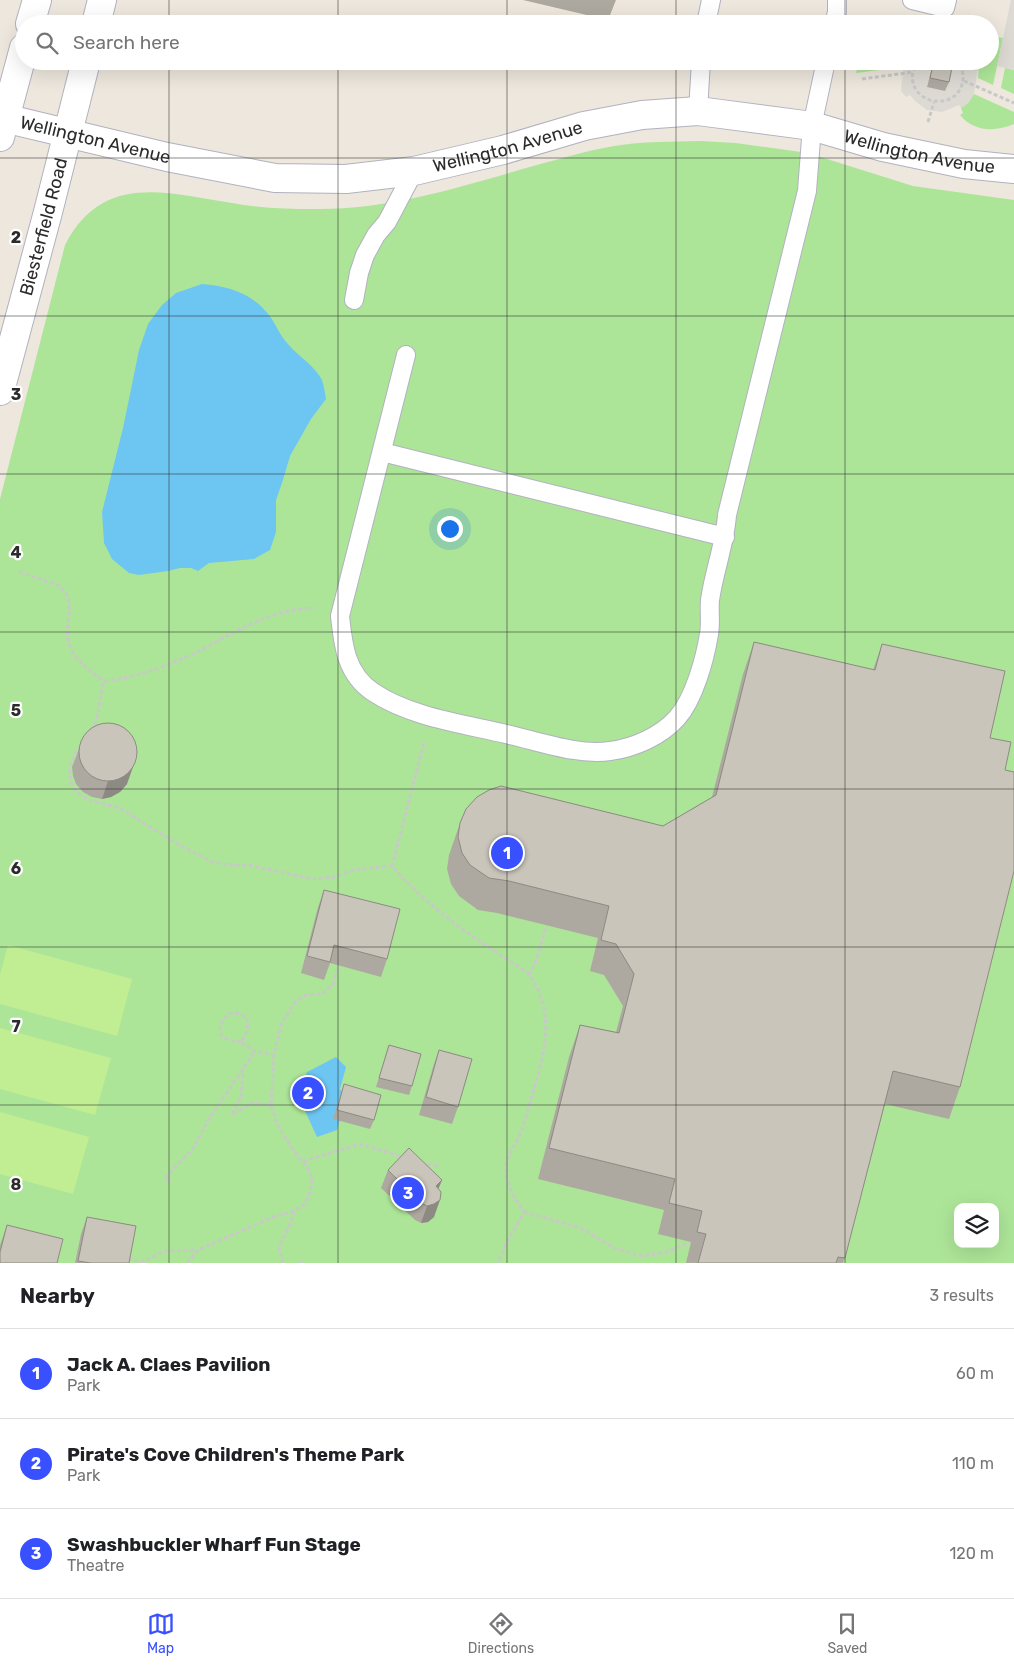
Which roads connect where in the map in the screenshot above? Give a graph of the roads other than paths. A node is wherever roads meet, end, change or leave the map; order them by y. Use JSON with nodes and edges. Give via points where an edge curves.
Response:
{"nodes":[{"id":1,"x":36,"y":0,"type":"edge"},
{"id":2,"x":102,"y":0,"type":"edge"},
{"id":3,"x":712,"y":0,"type":"edge"},
{"id":4,"x":837,"y":0,"type":"edge"},
{"id":5,"x":912,"y":0,"type":"edge"},
{"id":6,"x":947,"y":0,"type":"edge"},
{"id":7,"x":32,"y":15,"type":"edge"},
{"id":8,"x":98,"y":15,"type":"edge"},
{"id":9,"x":708,"y":15,"type":"edge"},
{"id":10,"x":836,"y":15,"type":"edge"},
{"id":11,"x":18,"y":70,"type":"edge"},
{"id":12,"x":84,"y":70,"type":"edge"},
{"id":13,"x":700,"y":70,"type":"edge"},
{"id":14,"x":824,"y":70,"type":"edge"},
{"id":15,"x":698,"y":111,"type":"junction"},
{"id":16,"x":2,"y":124,"type":"edge"},
{"id":17,"x":812,"y":126,"type":"junction"},
{"id":18,"x":69,"y":134,"type":"junction"},
{"id":19,"x":1014,"y":170,"type":"edge"},
{"id":20,"x":414,"y":171,"type":"junction"},
{"id":21,"x":354,"y":300,"type":"dead end"},
{"id":22,"x":406,"y":355,"type":"dead end"},
{"id":23,"x":0,"y":391,"type":"edge"},
{"id":24,"x":382,"y":452,"type":"junction"},
{"id":25,"x":725,"y":537,"type":"junction"}],
"edges":[{"from":1,"to":7,"type":"street"},
{"from":2,"to":8,"type":"street"},
{"from":3,"to":9,"type":"lane"},
{"from":4,"to":10,"type":"lane"},
{"from":5,"to":6,"type":"lane","via":[[945,8]]},
{"from":11,"to":16,"type":"street"},
{"from":12,"to":18,"type":"street","name":"Biesterfield Road"},
{"from":13,"to":15,"type":"lane"},
{"from":14,"to":17,"type":"lane"},
{"from":15,"to":17,"type":"street","name":"Wellington Avenue"},
{"from":15,"to":20,"type":"street","name":"Wellington Avenue","via":[[642,115],[584,126],[504,150]]},
{"from":16,"to":18,"type":"street","name":"Wellington Avenue"},
{"from":17,"to":19,"type":"street","name":"Wellington Avenue","via":[[883,147],[964,164]]},
{"from":17,"to":25,"type":"lane","via":[[807,191]]},
{"from":18,"to":20,"type":"street","name":"Wellington Avenue","via":[[276,178],[346,179]]},
{"from":18,"to":23,"type":"street","name":"Biesterfield Road"},
{"from":20,"to":21,"type":"lane","via":[[365,256]]},
{"from":22,"to":24,"type":"lane"},
{"from":24,"to":25,"type":"lane"},
{"from":24,"to":25,"type":"lane","via":[[340,616],[344,651],[354,673],[373,692],[430,716],[594,752],[634,746],[662,731],[686,707],[701,668],[710,633],[710,601]]}]}
